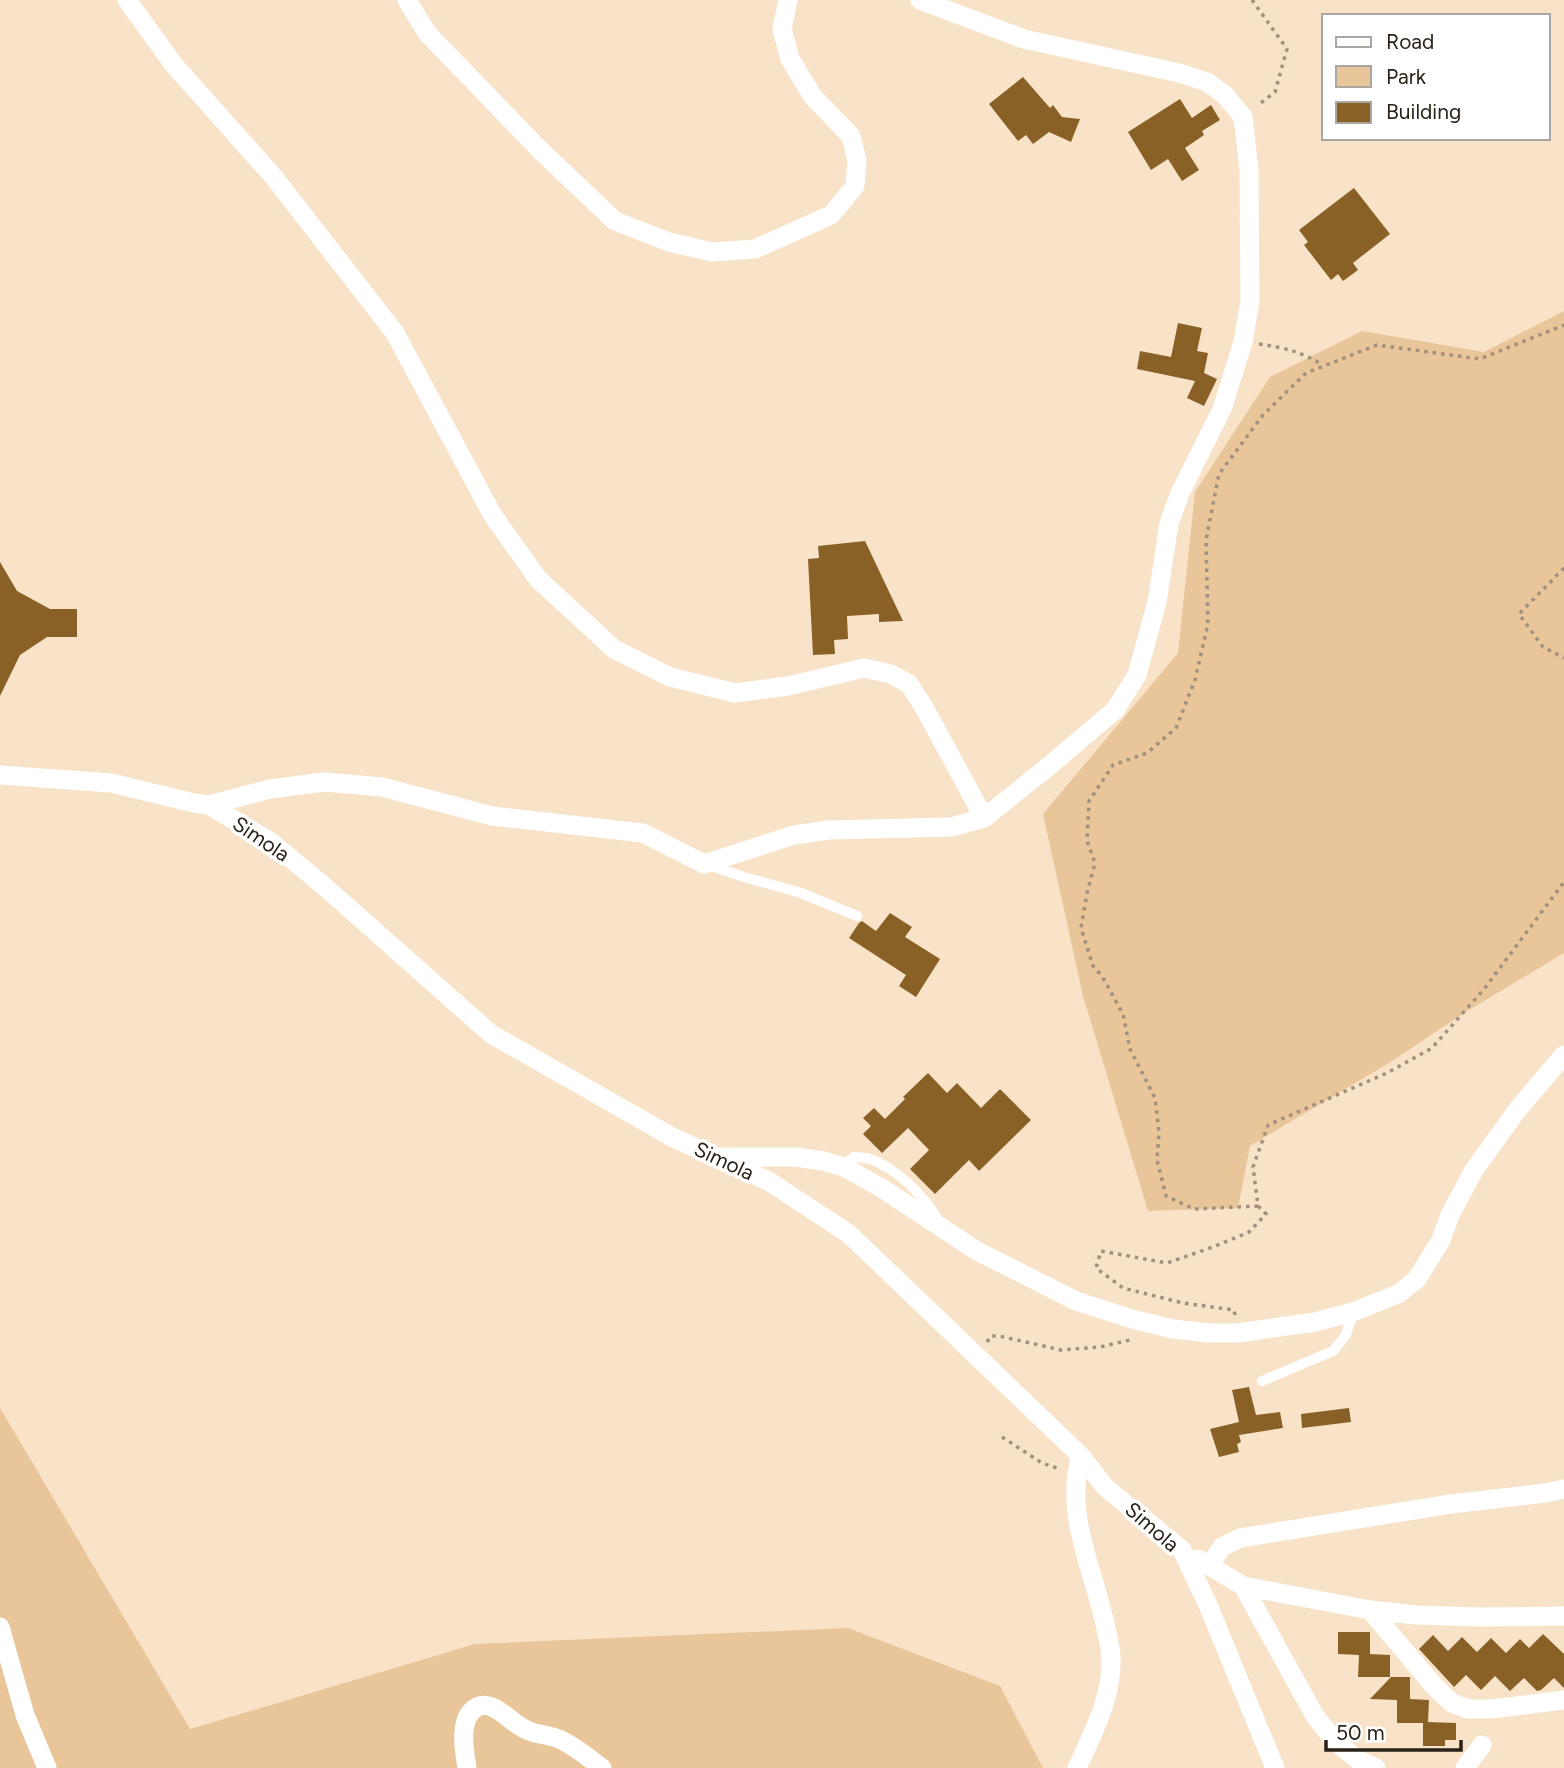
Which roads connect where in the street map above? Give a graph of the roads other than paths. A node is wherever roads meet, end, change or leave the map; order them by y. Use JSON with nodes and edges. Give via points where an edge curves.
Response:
{"nodes":[{"id":1,"x":127,"y":0,"type":"edge"},
{"id":2,"x":407,"y":0,"type":"edge"},
{"id":3,"x":788,"y":0,"type":"edge"},
{"id":4,"x":920,"y":0,"type":"edge"},
{"id":5,"x":0,"y":775,"type":"edge"},
{"id":6,"x":209,"y":805,"type":"junction"},
{"id":7,"x":984,"y":818,"type":"junction"},
{"id":8,"x":704,"y":864,"type":"junction"},
{"id":9,"x":857,"y":916,"type":"dead end"},
{"id":10,"x":1564,"y":1055,"type":"edge"},
{"id":11,"x":714,"y":1157,"type":"junction"},
{"id":12,"x":1353,"y":1312,"type":"junction"},
{"id":13,"x":1262,"y":1381,"type":"dead end"},
{"id":14,"x":1078,"y":1465,"type":"junction"},
{"id":15,"x":1564,"y":1489,"type":"edge"},
{"id":16,"x":1182,"y":1550,"type":"junction"},
{"id":17,"x":1209,"y":1566,"type":"junction"},
{"id":18,"x":1243,"y":1586,"type":"junction"},
{"id":19,"x":1370,"y":1610,"type":"junction"},
{"id":20,"x":1564,"y":1616,"type":"edge"},
{"id":21,"x":0,"y":1627,"type":"edge"},
{"id":22,"x":1564,"y":1700,"type":"edge"},
{"id":23,"x":1482,"y":1745,"type":"dead end"},
{"id":24,"x":47,"y":1768,"type":"edge"},
{"id":25,"x":467,"y":1768,"type":"edge"},
{"id":26,"x":602,"y":1768,"type":"edge"},
{"id":27,"x":1077,"y":1768,"type":"edge"},
{"id":28,"x":1275,"y":1768,"type":"edge"},
{"id":29,"x":1376,"y":1768,"type":"edge"},
{"id":30,"x":1465,"y":1768,"type":"edge"}],
"edges":[{"from":1,"to":7,"type":"street","via":[[174,65],[273,176],[395,333],[492,514],[538,579],[614,649],[670,677],[735,693],[864,668],[891,674],[909,684]]},
{"from":2,"to":3,"type":"street","via":[[427,33],[615,221],[669,242],[712,252],[755,249],[831,215],[855,186],[857,161],[851,136],[813,97],[790,59],[782,29]]},
{"from":4,"to":7,"type":"street","via":[[1024,40],[1207,82],[1225,94],[1243,117],[1250,170],[1250,301],[1243,342],[1222,409],[1169,524],[1157,602],[1137,676],[1115,710]]},
{"from":5,"to":6,"type":"street","name":"Simola","via":[[111,783]]},
{"from":6,"to":8,"type":"street","via":[[270,789],[324,782],[382,787],[492,816],[643,832]]},
{"from":6,"to":11,"type":"street","name":"Simola","via":[[271,842],[491,1034]]},
{"from":7,"to":8,"type":"street","via":[[951,827],[794,835]]},
{"from":8,"to":9,"type":"lane","via":[[801,893]]},
{"from":10,"to":12,"type":"street","via":[[1474,1170],[1417,1279],[1398,1294]]},
{"from":11,"to":12,"type":"street","via":[[796,1157],[844,1167],[987,1256],[1076,1301],[1173,1329],[1237,1333]]},
{"from":11,"to":14,"type":"street","name":"Simola","via":[[770,1182],[849,1234]]},
{"from":12,"to":13,"type":"lane","via":[[1346,1335],[1333,1351]]},
{"from":14,"to":16,"type":"street","name":"Simola"},
{"from":14,"to":27,"type":"street","via":[[1077,1521],[1111,1654],[1110,1683]]},
{"from":15,"to":17,"type":"street","via":[[1240,1538],[1222,1547]]},
{"from":16,"to":17,"type":"street"},
{"from":16,"to":28,"type":"street","name":"Simola"},
{"from":17,"to":18,"type":"street"},
{"from":18,"to":19,"type":"street"},
{"from":18,"to":29,"type":"street","via":[[1315,1716],[1335,1741]]},
{"from":19,"to":20,"type":"street","via":[[1467,1617]]},
{"from":19,"to":22,"type":"street","via":[[1452,1703],[1468,1709],[1492,1709]]},
{"from":21,"to":24,"type":"street","via":[[25,1715]]},
{"from":23,"to":30,"type":"street"},
{"from":25,"to":26,"type":"street","via":[[466,1718],[481,1705],[491,1706],[531,1732],[561,1740]]}]}
